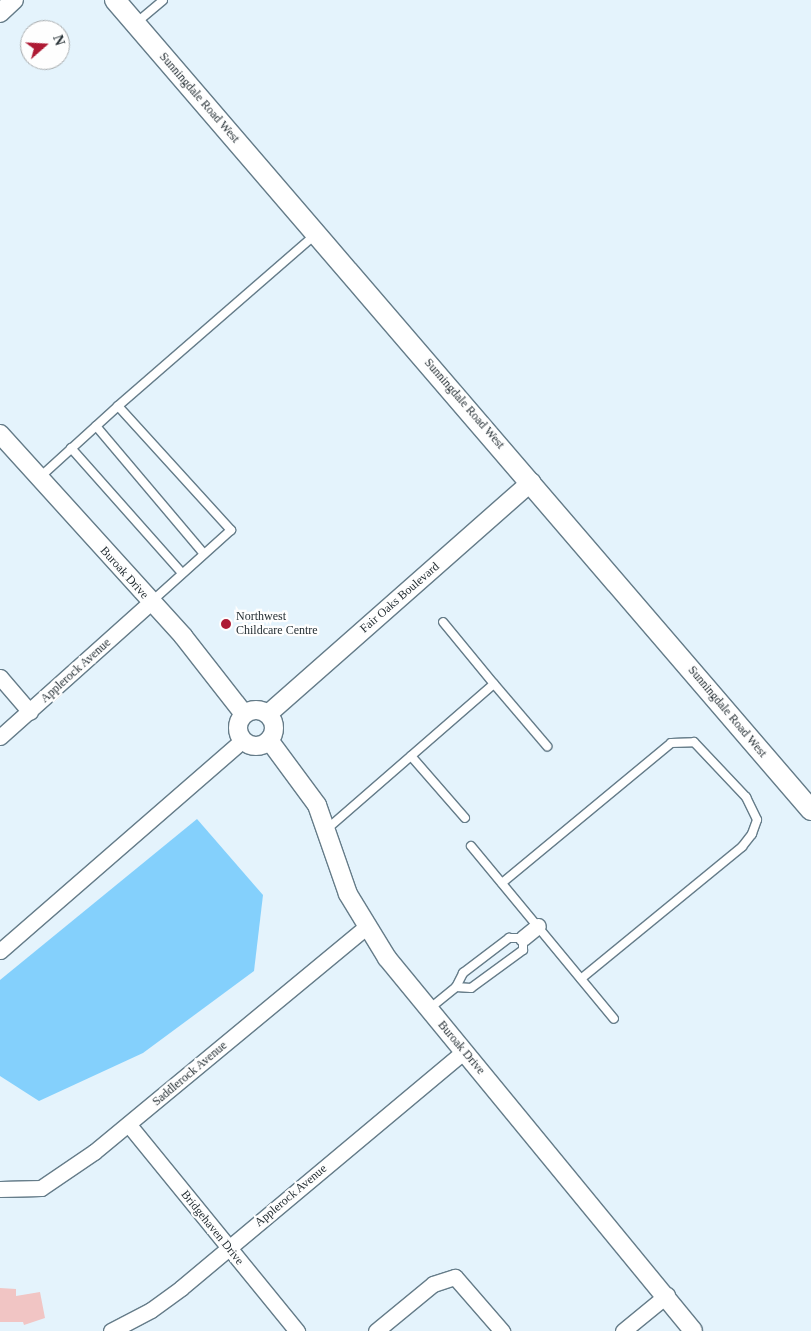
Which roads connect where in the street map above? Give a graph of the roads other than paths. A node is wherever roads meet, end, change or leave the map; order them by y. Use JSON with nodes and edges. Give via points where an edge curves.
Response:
{"nodes":[{"id":1,"x":14,"y":0,"type":"edge"},
{"id":2,"x":115,"y":0,"type":"edge"},
{"id":3,"x":163,"y":0,"type":"edge"},
{"id":4,"x":0,"y":13,"type":"edge"},
{"id":5,"x":135,"y":23,"type":"junction"},
{"id":6,"x":317,"y":233,"type":"junction"},
{"id":7,"x":118,"y":406,"type":"junction"},
{"id":8,"x":96,"y":426,"type":"junction"},
{"id":9,"x":0,"y":434,"type":"edge"},
{"id":10,"x":71,"y":448,"type":"junction"},
{"id":11,"x":39,"y":478,"type":"junction"},
{"id":12,"x":532,"y":482,"type":"junction"},
{"id":13,"x":204,"y":554,"type":"junction"},
{"id":14,"x":182,"y":573,"type":"junction"},
{"id":15,"x":151,"y":602,"type":"junction"},
{"id":16,"x":443,"y":622,"type":"dead end"},
{"id":17,"x":0,"y":677,"type":"edge"},
{"id":18,"x":494,"y":684,"type":"junction"},
{"id":19,"x":30,"y":712,"type":"junction"},
{"id":20,"x":244,"y":714,"type":"junction"},
{"id":21,"x":268,"y":714,"type":"junction"},
{"id":22,"x":0,"y":737,"type":"edge"},
{"id":23,"x":243,"y":740,"type":"junction"},
{"id":24,"x":269,"y":740,"type":"junction"},
{"id":25,"x":547,"y":746,"type":"dead end"},
{"id":26,"x":411,"y":756,"type":"junction"},
{"id":27,"x":811,"y":810,"type":"edge"},
{"id":28,"x":465,"y":818,"type":"dead end"},
{"id":29,"x":327,"y":829,"type":"junction"},
{"id":30,"x":471,"y":846,"type":"dead end"},
{"id":31,"x":502,"y":883,"type":"junction"},
{"id":32,"x":538,"y":926,"type":"junction"},
{"id":33,"x":366,"y":927,"type":"junction"},
{"id":34,"x":524,"y":938,"type":"junction"},
{"id":35,"x":0,"y":951,"type":"edge"},
{"id":36,"x":581,"y":979,"type":"junction"},
{"id":37,"x":456,"y":987,"type":"junction"},
{"id":38,"x":429,"y":1009,"type":"junction"},
{"id":39,"x":614,"y":1019,"type":"dead end"},
{"id":40,"x":464,"y":1051,"type":"junction"},
{"id":41,"x":129,"y":1125,"type":"junction"},
{"id":42,"x":0,"y":1189,"type":"edge"},
{"id":43,"x":229,"y":1249,"type":"junction"},
{"id":44,"x":667,"y":1295,"type":"junction"},
{"id":45,"x":111,"y":1331,"type":"edge"},
{"id":46,"x":297,"y":1331,"type":"edge"},
{"id":47,"x":376,"y":1331,"type":"edge"},
{"id":48,"x":502,"y":1331,"type":"edge"},
{"id":49,"x":623,"y":1331,"type":"edge"},
{"id":50,"x":693,"y":1331,"type":"edge"}],
"edges":[{"from":1,"to":4,"type":"street"},
{"from":2,"to":5,"type":"main road","name":"Sunningdale Road West"},
{"from":3,"to":5,"type":"lane"},
{"from":5,"to":6,"type":"main road","name":"Sunningdale Road West"},
{"from":6,"to":7,"type":"lane"},
{"from":6,"to":12,"type":"main road","name":"Sunningdale Road West"},
{"from":7,"to":8,"type":"lane"},
{"from":7,"to":13,"type":"lane","via":[[231,530]]},
{"from":8,"to":10,"type":"lane"},
{"from":8,"to":13,"type":"lane"},
{"from":9,"to":11,"type":"street","name":"Buroak Drive"},
{"from":10,"to":11,"type":"lane"},
{"from":10,"to":14,"type":"lane"},
{"from":11,"to":15,"type":"street","name":"Buroak Drive"},
{"from":12,"to":21,"type":"street","name":"Fair Oaks Boulevard"},
{"from":12,"to":27,"type":"main road","name":"Sunningdale Road West"},
{"from":13,"to":14,"type":"lane"},
{"from":14,"to":15,"type":"lane"},
{"from":15,"to":19,"type":"street","name":"Applerock Avenue"},
{"from":15,"to":20,"type":"street","name":"Buroak Drive","via":[[183,636]]},
{"from":16,"to":18,"type":"lane"},
{"from":17,"to":19,"type":"street"},
{"from":18,"to":25,"type":"lane"},
{"from":18,"to":26,"type":"lane"},
{"from":19,"to":22,"type":"street","name":"Applerock Avenue"},
{"from":20,"to":21,"type":"street","via":[[252,710]]},
{"from":20,"to":23,"type":"street","via":[[238,731]]},
{"from":21,"to":24,"type":"street","via":[[274,730]]},
{"from":23,"to":24,"type":"street","via":[[254,746]]},
{"from":23,"to":35,"type":"street"},
{"from":24,"to":29,"type":"street","name":"Buroak Drive","via":[[306,788]]},
{"from":26,"to":28,"type":"lane"},
{"from":26,"to":29,"type":"lane"},
{"from":29,"to":33,"type":"street","name":"Buroak Drive","via":[[348,894]]},
{"from":30,"to":31,"type":"lane"},
{"from":31,"to":32,"type":"lane"},
{"from":31,"to":36,"type":"lane","via":[[671,744],[694,742],[746,798],[757,820],[742,847]]},
{"from":32,"to":34,"type":"street"},
{"from":32,"to":36,"type":"lane"},
{"from":33,"to":38,"type":"street","name":"Buroak Drive"},
{"from":33,"to":41,"type":"street","name":"Saddlerock Avenue"},
{"from":34,"to":37,"type":"lane","via":[[509,938],[462,973]]},
{"from":34,"to":37,"type":"lane","via":[[523,950],[471,988]]},
{"from":36,"to":39,"type":"lane"},
{"from":37,"to":38,"type":"lane"},
{"from":38,"to":40,"type":"street","name":"Buroak Drive"},
{"from":40,"to":43,"type":"street","name":"Applerock Avenue"},
{"from":40,"to":44,"type":"street","name":"Buroak Drive"},
{"from":41,"to":42,"type":"street","name":"Saddlerock Avenue","via":[[41,1188]]},
{"from":41,"to":43,"type":"street","name":"Bridgehaven Drive"},
{"from":43,"to":45,"type":"street","name":"Applerock Avenue","via":[[151,1310]]},
{"from":43,"to":46,"type":"street","name":"Bridgehaven Drive"},
{"from":44,"to":49,"type":"street"},
{"from":44,"to":50,"type":"street","name":"Buroak Drive"},
{"from":47,"to":48,"type":"street","via":[[433,1284],[455,1277]]}]}
